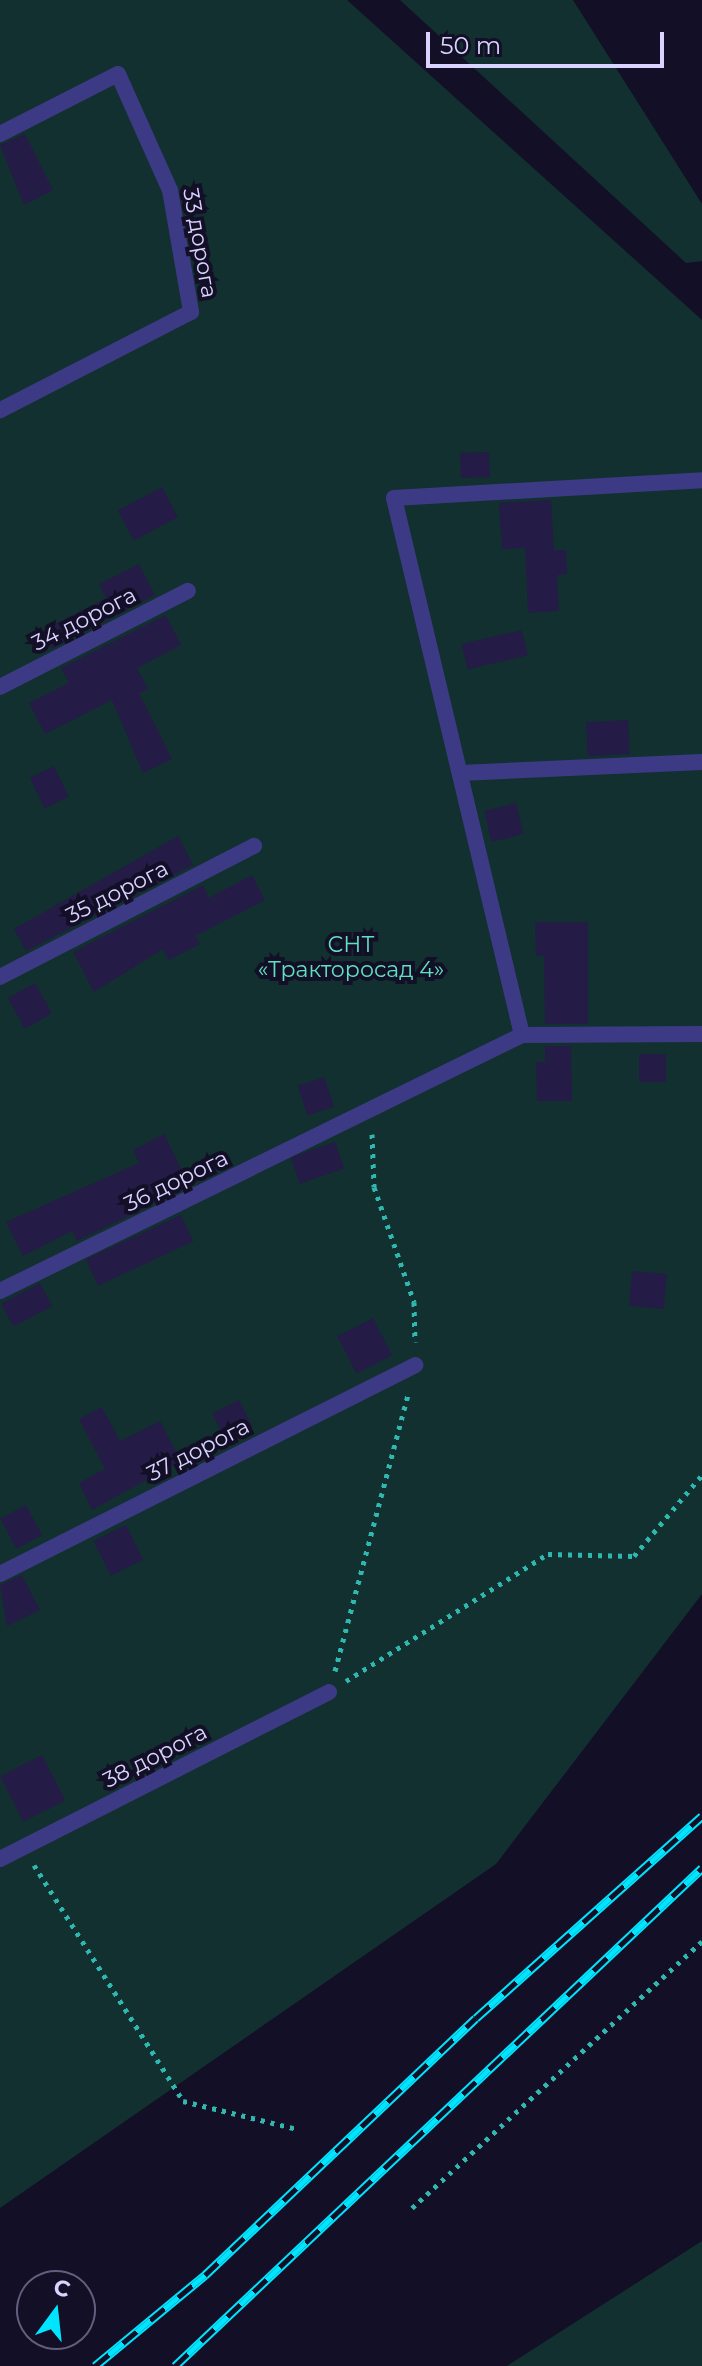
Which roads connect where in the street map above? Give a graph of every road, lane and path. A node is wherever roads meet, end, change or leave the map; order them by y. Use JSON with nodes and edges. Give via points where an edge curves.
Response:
{"nodes":[{"id":1,"x":0,"y":134,"type":"edge"},
{"id":2,"x":0,"y":410,"type":"edge"},
{"id":3,"x":702,"y":480,"type":"edge"},
{"id":4,"x":188,"y":591,"type":"dead end"},
{"id":5,"x":0,"y":687,"type":"edge"},
{"id":6,"x":702,"y":762,"type":"edge"},
{"id":7,"x":460,"y":773,"type":"junction"},
{"id":8,"x":254,"y":846,"type":"dead end"},
{"id":9,"x":0,"y":977,"type":"edge"},
{"id":10,"x":702,"y":1034,"type":"edge"},
{"id":11,"x":522,"y":1035,"type":"junction"},
{"id":12,"x":371,"y":1109,"type":"junction"},
{"id":13,"x":0,"y":1291,"type":"edge"},
{"id":14,"x":415,"y":1365,"type":"junction"},
{"id":15,"x":702,"y":1475,"type":"edge"},
{"id":16,"x":0,"y":1574,"type":"edge"},
{"id":17,"x":329,"y":1692,"type":"junction"},
{"id":18,"x":23,"y":1847,"type":"junction"},
{"id":19,"x":0,"y":1859,"type":"edge"},
{"id":20,"x":702,"y":1941,"type":"edge"},
{"id":21,"x":297,"y":2129,"type":"dead end"},
{"id":22,"x":412,"y":2208,"type":"dead end"}],
"edges":[{"from":1,"to":2,"type":"lane","name":"33 дорога","via":[[118,74],[170,190],[191,312]]},
{"from":3,"to":7,"type":"lane","via":[[394,498]]},
{"from":4,"to":5,"type":"lane","name":"34 дорога"},
{"from":6,"to":7,"type":"lane"},
{"from":7,"to":11,"type":"lane"},
{"from":8,"to":9,"type":"lane","name":"35 дорога"},
{"from":10,"to":11,"type":"lane"},
{"from":11,"to":12,"type":"lane","name":"36 дорога"},
{"from":12,"to":13,"type":"lane","name":"36 дорога"},
{"from":12,"to":14,"type":"path","via":[[374,1187],[414,1302]]},
{"from":14,"to":16,"type":"lane","name":"37 дорога"},
{"from":14,"to":17,"type":"path"},
{"from":15,"to":17,"type":"path","via":[[634,1556],[548,1554]]},
{"from":17,"to":18,"type":"lane","name":"38 дорога"},
{"from":18,"to":19,"type":"lane","name":"38 дорога"},
{"from":18,"to":21,"type":"path","via":[[183,2101]]},
{"from":20,"to":22,"type":"path"}]}
